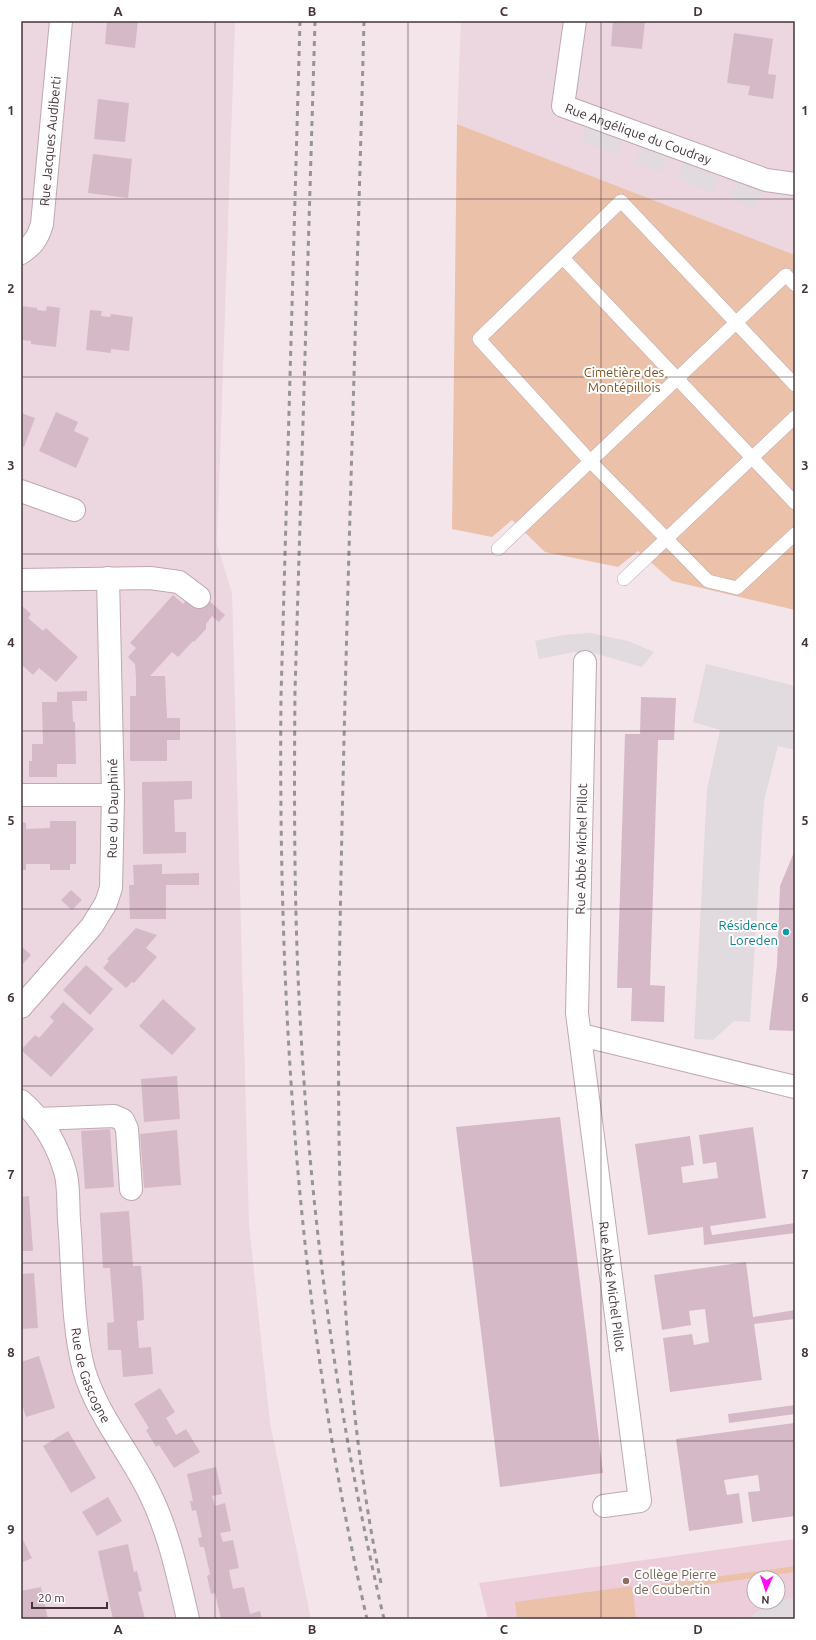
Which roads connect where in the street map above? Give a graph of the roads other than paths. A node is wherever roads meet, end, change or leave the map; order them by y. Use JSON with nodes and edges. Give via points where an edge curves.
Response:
{"nodes":[{"id":1,"x":61,"y":21,"type":"edge"},
{"id":2,"x":575,"y":21,"type":"edge"},
{"id":3,"x":795,"y":184,"type":"edge"},
{"id":4,"x":21,"y":253,"type":"edge"},
{"id":5,"x":563,"y":258,"type":"junction"},
{"id":6,"x":795,"y":285,"type":"edge"},
{"id":7,"x":737,"y":323,"type":"junction"},
{"id":8,"x":678,"y":379,"type":"junction"},
{"id":9,"x":795,"y":385,"type":"edge"},
{"id":10,"x":795,"y":417,"type":"edge"},
{"id":11,"x":752,"y":458,"type":"junction"},
{"id":12,"x":591,"y":462,"type":"junction"},
{"id":13,"x":21,"y":491,"type":"edge"},
{"id":14,"x":795,"y":504,"type":"edge"},
{"id":15,"x":74,"y":510,"type":"dead end"},
{"id":16,"x":795,"y":534,"type":"edge"},
{"id":17,"x":667,"y":539,"type":"junction"},
{"id":18,"x":498,"y":548,"type":"dead end"},
{"id":19,"x":108,"y":578,"type":"junction"},
{"id":20,"x":624,"y":579,"type":"dead end"},
{"id":21,"x":21,"y":580,"type":"edge"},
{"id":22,"x":200,"y":597,"type":"dead end"},
{"id":23,"x":585,"y":662,"type":"dead end"},
{"id":24,"x":21,"y":795,"type":"edge"},
{"id":25,"x":113,"y":795,"type":"junction"},
{"id":26,"x":21,"y":1007,"type":"edge"},
{"id":27,"x":581,"y":1035,"type":"junction"},
{"id":28,"x":795,"y":1087,"type":"edge"},
{"id":29,"x":21,"y":1101,"type":"edge"},
{"id":30,"x":38,"y":1119,"type":"junction"},
{"id":31,"x":131,"y":1189,"type":"dead end"},
{"id":32,"x":604,"y":1506,"type":"dead end"},
{"id":33,"x":188,"y":1619,"type":"edge"}],
"edges":[{"from":1,"to":4,"type":"street","name":"Rue Jacques Audiberti","via":[[42,224],[38,237]]},
{"from":2,"to":3,"type":"street","name":"Rue Angélique du Coudray","via":[[563,106],[766,180]]},
{"from":5,"to":7,"type":"lane","via":[[621,201]]},
{"from":5,"to":8,"type":"lane"},
{"from":5,"to":12,"type":"lane","via":[[479,339]]},
{"from":6,"to":7,"type":"lane","via":[[786,275]]},
{"from":7,"to":8,"type":"lane"},
{"from":7,"to":9,"type":"lane"},
{"from":8,"to":11,"type":"lane"},
{"from":8,"to":12,"type":"lane"},
{"from":10,"to":11,"type":"lane"},
{"from":11,"to":14,"type":"lane"},
{"from":11,"to":17,"type":"lane"},
{"from":12,"to":17,"type":"lane"},
{"from":12,"to":18,"type":"lane"},
{"from":13,"to":15,"type":"street"},
{"from":16,"to":17,"type":"lane","via":[[737,588],[708,581]]},
{"from":17,"to":20,"type":"lane"},
{"from":19,"to":21,"type":"street"},
{"from":19,"to":22,"type":"street","via":[[150,578],[179,582]]},
{"from":19,"to":25,"type":"street","name":"Rue du Dauphiné"},
{"from":23,"to":27,"type":"street","name":"Rue Abbé Michel Pillot","via":[[577,1013]]},
{"from":24,"to":25,"type":"street"},
{"from":25,"to":26,"type":"street","name":"Rue du Dauphiné","via":[[112,869],[106,903],[85,935]]},
{"from":27,"to":28,"type":"street"},
{"from":27,"to":32,"type":"street","name":"Rue Abbé Michel Pillot","via":[[640,1501]]},
{"from":29,"to":30,"type":"street","name":"Rue de Gascogne"},
{"from":30,"to":31,"type":"street","via":[[114,1116],[123,1120],[127,1129]]},
{"from":30,"to":33,"type":"street","name":"Rue de Gascogne","via":[[57,1149],[66,1177],[78,1340],[87,1380],[99,1407],[149,1491],[159,1514],[173,1555]]}]}
